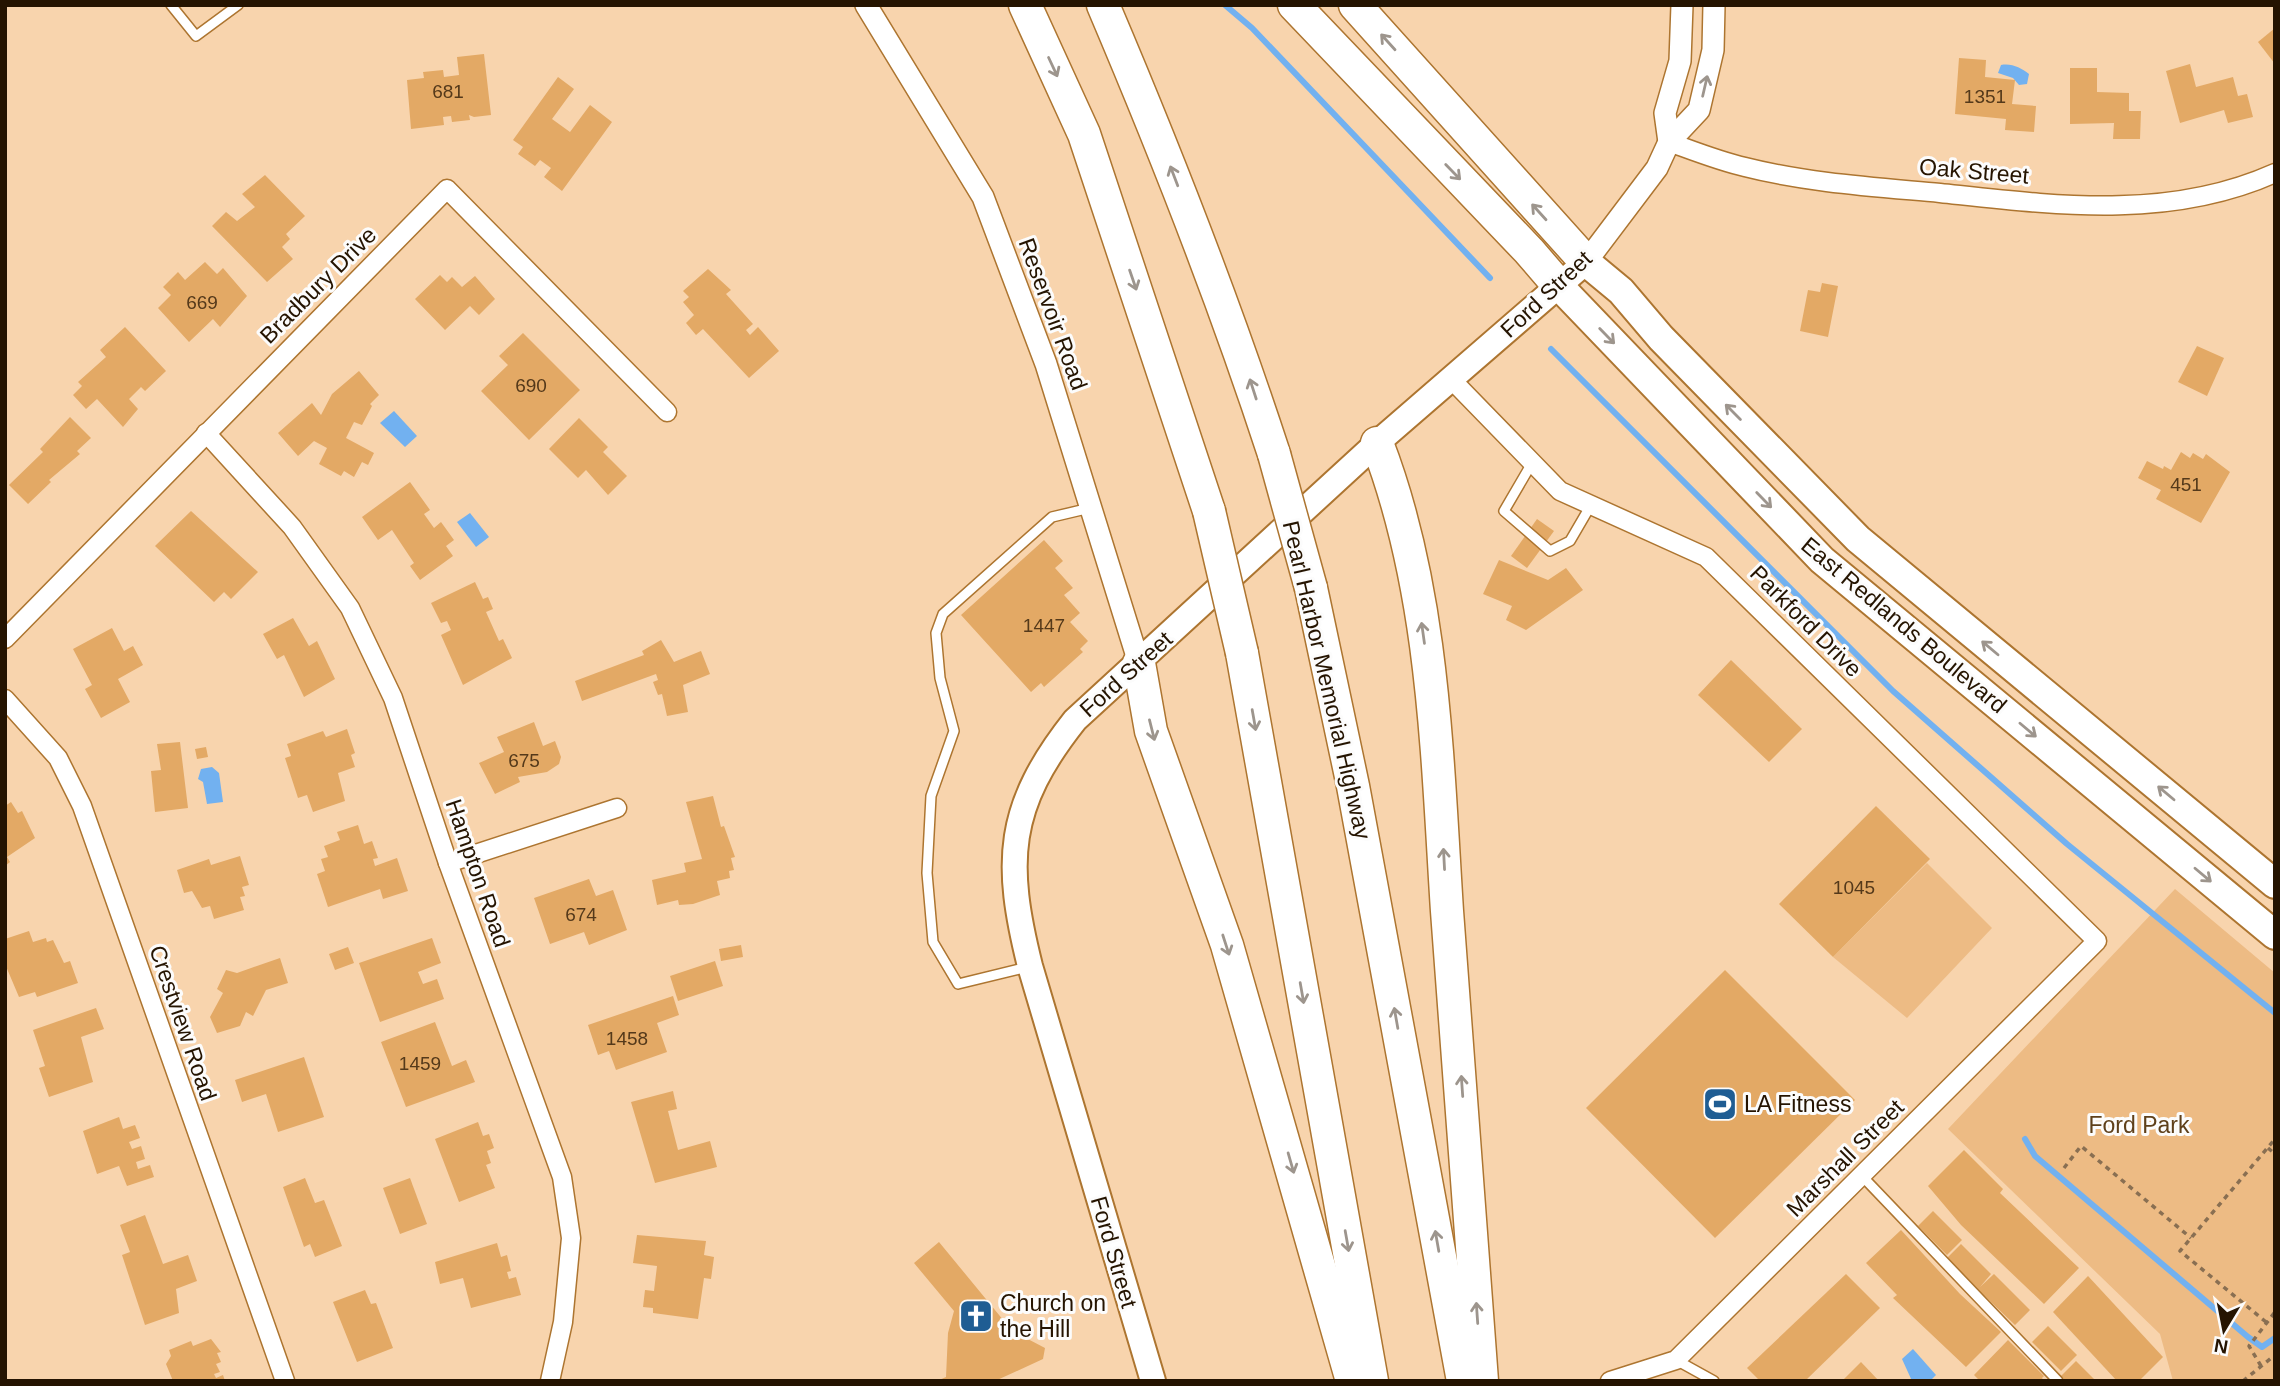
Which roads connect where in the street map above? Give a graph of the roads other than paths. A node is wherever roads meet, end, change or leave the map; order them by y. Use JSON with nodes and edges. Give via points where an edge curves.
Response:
{"nodes":[{"id":1,"x":171,"y":5,"type":"edge"},
{"id":2,"x":238,"y":5,"type":"edge"},
{"id":3,"x":866,"y":5,"type":"edge"},
{"id":4,"x":1025,"y":5,"type":"edge"},
{"id":5,"x":1103,"y":5,"type":"edge"},
{"id":6,"x":1294,"y":5,"type":"edge"},
{"id":7,"x":1355,"y":5,"type":"edge"},
{"id":8,"x":1682,"y":5,"type":"edge"},
{"id":9,"x":1714,"y":5,"type":"edge"},
{"id":10,"x":1669,"y":142,"type":"junction"},
{"id":11,"x":2275,"y":173,"type":"edge"},
{"id":12,"x":1586,"y":262,"type":"junction"},
{"id":13,"x":1560,"y":287,"type":"junction"},
{"id":14,"x":1451,"y":379,"type":"junction"},
{"id":15,"x":667,"y":412,"type":"dead end"},
{"id":16,"x":206,"y":433,"type":"junction"},
{"id":17,"x":1377,"y":443,"type":"junction"},
{"id":18,"x":1532,"y":463,"type":"junction"},
{"id":19,"x":1591,"y":505,"type":"junction"},
{"id":20,"x":1090,"y":508,"type":"junction"},
{"id":21,"x":5,"y":639,"type":"edge"},
{"id":22,"x":1139,"y":663,"type":"junction"},
{"id":23,"x":5,"y":699,"type":"edge"},
{"id":24,"x":617,"y":808,"type":"dead end"},
{"id":25,"x":448,"y":863,"type":"junction"},
{"id":26,"x":2275,"y":884,"type":"edge"},
{"id":27,"x":2275,"y":935,"type":"edge"},
{"id":28,"x":2096,"y":941,"type":"joint"},
{"id":29,"x":1030,"y":966,"type":"junction"},
{"id":30,"x":1862,"y":1176,"type":"junction"},
{"id":31,"x":1676,"y":1360,"type":"junction"},
{"id":32,"x":285,"y":1381,"type":"edge"},
{"id":33,"x":550,"y":1381,"type":"edge"},
{"id":34,"x":1153,"y":1381,"type":"edge"},
{"id":35,"x":1352,"y":1381,"type":"edge"},
{"id":36,"x":1372,"y":1381,"type":"edge"},
{"id":37,"x":1463,"y":1381,"type":"edge"},
{"id":38,"x":1482,"y":1381,"type":"edge"},
{"id":39,"x":1610,"y":1381,"type":"edge"},
{"id":40,"x":1714,"y":1381,"type":"edge"},
{"id":41,"x":2058,"y":1381,"type":"edge"}],
"edges":[{"from":1,"to":2,"type":"lane","via":[[196,36]]},
{"from":3,"to":20,"type":"street","name":"Reservoir Road","via":[[983,197],[1046,364]]},
{"from":4,"to":36,"type":"highway","one_way":true,"bridge":true,"via":[[1084,134],[1209,511],[1242,653]]},
{"from":37,"to":5,"type":"highway","name":"Pearl Harbor Memorial Highway","one_way":true,"bridge":true,"via":[[1353,786],[1311,588],[1274,454],[1229,319]]},
{"from":6,"to":13,"type":"highway","one_way":true},
{"from":12,"to":7,"type":"highway","one_way":true},
{"from":8,"to":10,"type":"street","via":[[1681,61],[1665,113]]},
{"from":10,"to":9,"type":"street","name":"Ford Street","one_way":true,"via":[[1699,110],[1713,50]]},
{"from":10,"to":11,"type":"street","name":"Oak Street","via":[[1744,167],[1810,180],[2108,208],[2176,203],[2247,186]]},
{"from":10,"to":12,"type":"street","name":"Ford Street","via":[[1651,177]]},
{"from":12,"to":13,"type":"main road","name":"Ford Street"},
{"from":26,"to":12,"type":"main road","name":"East Redlands Boulevard","one_way":true,"via":[[1858,539],[1661,338],[1621,290]]},
{"from":13,"to":14,"type":"main road","name":"Ford Street"},
{"from":13,"to":27,"type":"main road","name":"East Redlands Boulevard","one_way":true,"via":[[1822,560]]},
{"from":14,"to":17,"type":"main road","name":"Ford Street"},
{"from":14,"to":18,"type":"street","name":"Parkford Drive"},
{"from":15,"to":16,"type":"street","name":"Bradbury Drive","via":[[447,189]]},
{"from":16,"to":21,"type":"street","name":"Bradbury Drive"},
{"from":16,"to":25,"type":"street","name":"Hampton Road","via":[[292,527],[350,608],[393,698]]},
{"from":17,"to":22,"type":"main road","name":"Ford Street"},
{"from":38,"to":17,"type":"highway","one_way":true,"via":[[1436,726],[1419,606],[1390,477]]},
{"from":18,"to":19,"type":"street","name":"Parkford Drive","via":[[1560,491]]},
{"from":18,"to":19,"type":"lane","via":[[1504,511],[1550,551],[1570,541]]},
{"from":19,"to":28,"type":"street","name":"Parkford Drive","via":[[1706,557]]},
{"from":20,"to":22,"type":"street","name":"Reservoir Road"},
{"from":20,"to":29,"type":"lane","via":[[1052,517],[943,614],[936,633],[940,678],[954,731],[931,796],[927,873],[933,942],[958,984]]},
{"from":22,"to":29,"type":"main road","name":"Ford Street","via":[[1075,720],[1045,757],[1024,803],[1015,850],[1015,906]]},
{"from":22,"to":35,"type":"highway","one_way":true,"via":[[1152,731],[1227,945]]},
{"from":23,"to":32,"type":"street","name":"Crestview Road","via":[[58,758],[82,806]]},
{"from":24,"to":25,"type":"street"},
{"from":25,"to":33,"type":"street","name":"Hampton Road","via":[[562,1177],[571,1238],[563,1322]]},
{"from":28,"to":30,"type":"street","name":"Marshall Street"},
{"from":29,"to":34,"type":"main road","name":"Ford Street"},
{"from":30,"to":31,"type":"street","name":"Marshall Street"},
{"from":30,"to":41,"type":"lane"},
{"from":31,"to":39,"type":"street","name":"Marshall Street"},
{"from":31,"to":40,"type":"lane"}]}
